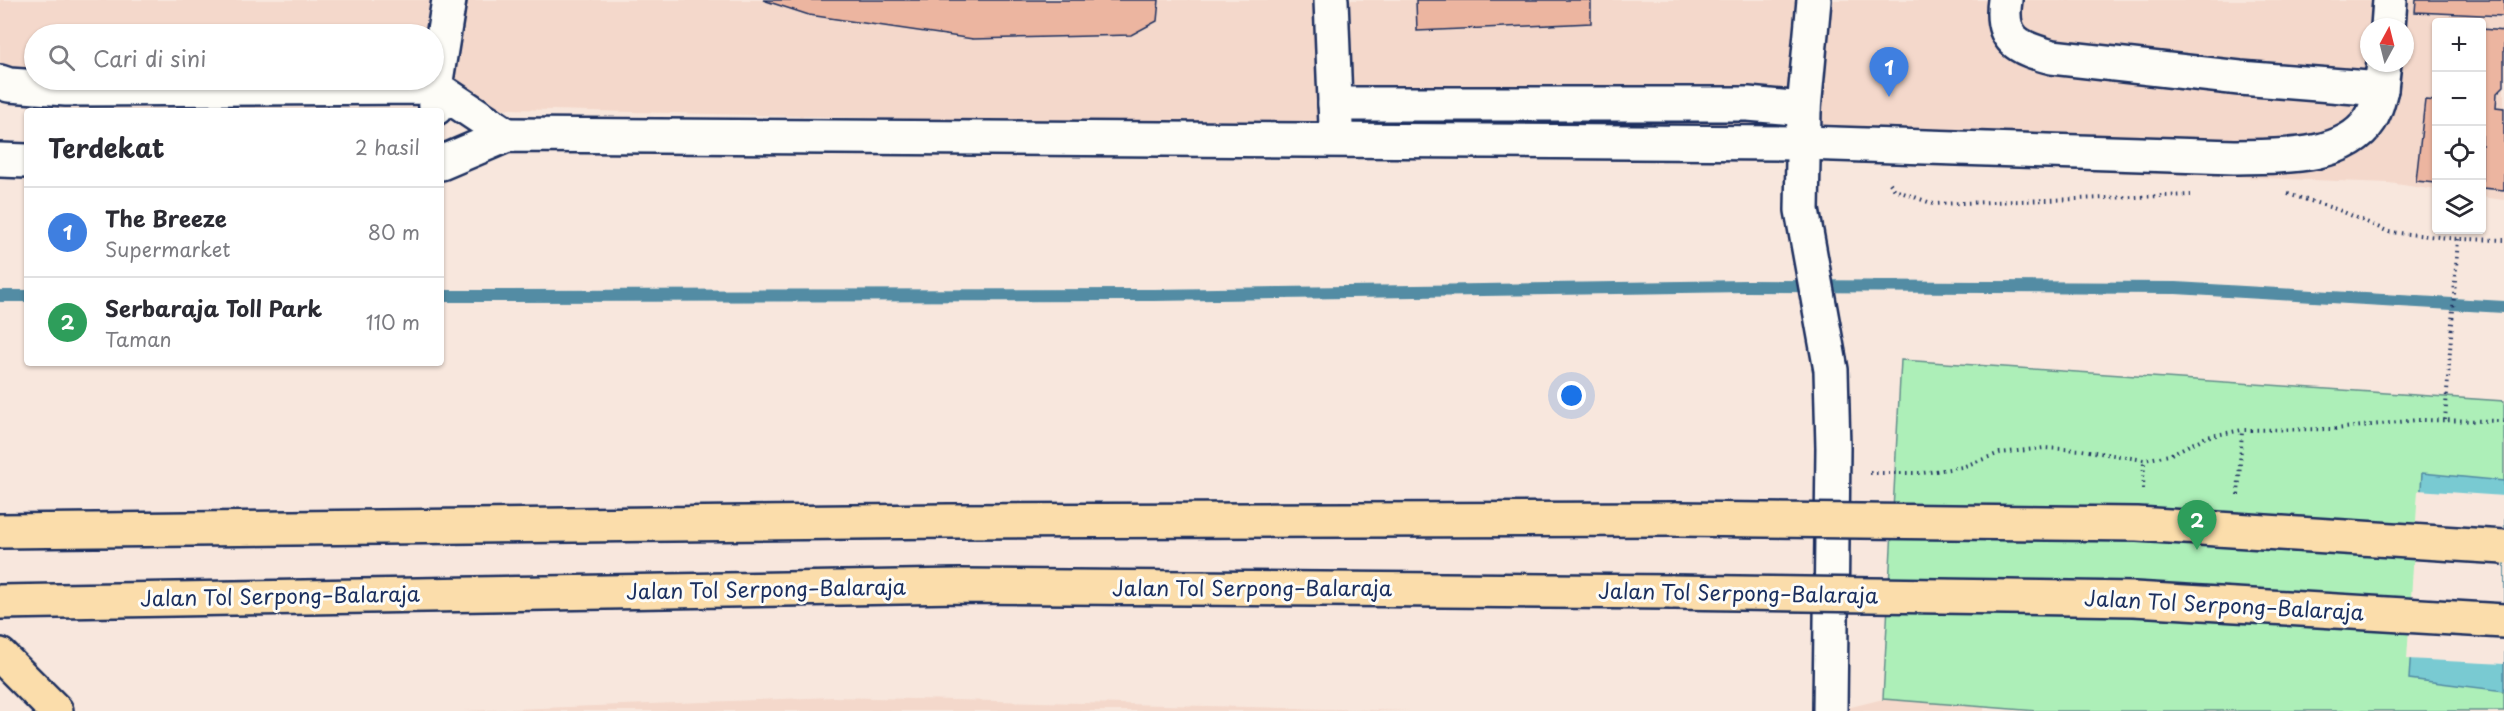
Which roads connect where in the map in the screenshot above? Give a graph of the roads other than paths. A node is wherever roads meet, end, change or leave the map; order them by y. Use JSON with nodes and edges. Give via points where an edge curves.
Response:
{"nodes":[{"id":1,"x":449,"y":0,"type":"edge"},
{"id":2,"x":1331,"y":0,"type":"edge"},
{"id":3,"x":1814,"y":0,"type":"edge"},
{"id":4,"x":2005,"y":0,"type":"edge"},
{"id":5,"x":2390,"y":0,"type":"edge"},
{"id":6,"x":2389,"y":18,"type":"edge"},
{"id":7,"x":444,"y":38,"type":"edge"},
{"id":8,"x":2382,"y":76,"type":"edge"},
{"id":9,"x":0,"y":82,"type":"edge"},
{"id":10,"x":24,"y":86,"type":"edge"},
{"id":11,"x":133,"y":90,"type":"edge"},
{"id":12,"x":436,"y":99,"type":"edge"},
{"id":13,"x":1335,"y":104,"type":"junction"},
{"id":14,"x":1804,"y":109,"type":"junction"},
{"id":15,"x":507,"y":135,"type":"junction"},
{"id":16,"x":1337,"y":139,"type":"junction"},
{"id":17,"x":1804,"y":143,"type":"junction"},
{"id":18,"x":0,"y":160,"type":"edge"},
{"id":19,"x":24,"y":161,"type":"edge"},
{"id":20,"x":444,"y":162,"type":"edge"},
{"id":21,"x":1,"y":531,"type":"edge"},
{"id":22,"x":2504,"y":547,"type":"edge"},
{"id":23,"x":0,"y":602,"type":"edge"},
{"id":24,"x":2504,"y":621,"type":"edge"},
{"id":25,"x":0,"y":655,"type":"edge"},
{"id":26,"x":56,"y":711,"type":"edge"},
{"id":27,"x":1830,"y":711,"type":"edge"}],
"edges":[{"from":1,"to":7,"type":"lane"},
{"from":2,"to":13,"type":"lane"},
{"from":3,"to":14,"type":"lane"},
{"from":4,"to":8,"type":"lane","via":[[2002,16],[2008,34],[2024,49],[2052,57],[2240,78]]},
{"from":5,"to":6,"type":"lane"},
{"from":8,"to":17,"type":"lane","via":[[2371,119],[2356,135],[2325,150],[2293,156]]},
{"from":9,"to":10,"type":"lane"},
{"from":11,"to":12,"type":"lane"},
{"from":12,"to":15,"type":"lane"},
{"from":13,"to":14,"type":"lane","via":[[1748,104]]},
{"from":13,"to":16,"type":"lane"},
{"from":14,"to":17,"type":"lane"},
{"from":15,"to":16,"type":"lane"},
{"from":15,"to":20,"type":"lane"},
{"from":16,"to":17,"type":"lane"},
{"from":17,"to":27,"type":"lane","via":[[1802,210],[1831,370]]},
{"from":18,"to":19,"type":"lane"},
{"from":21,"to":22,"type":"main road","bridge":true,"via":[[949,521],[1677,519],[2137,524]]},
{"from":23,"to":24,"type":"main road","name":"Jalan Tol Serpong–Balaraja","bridge":true,"via":[[959,586],[2134,599]]},
{"from":25,"to":26,"type":"main road"}]}
